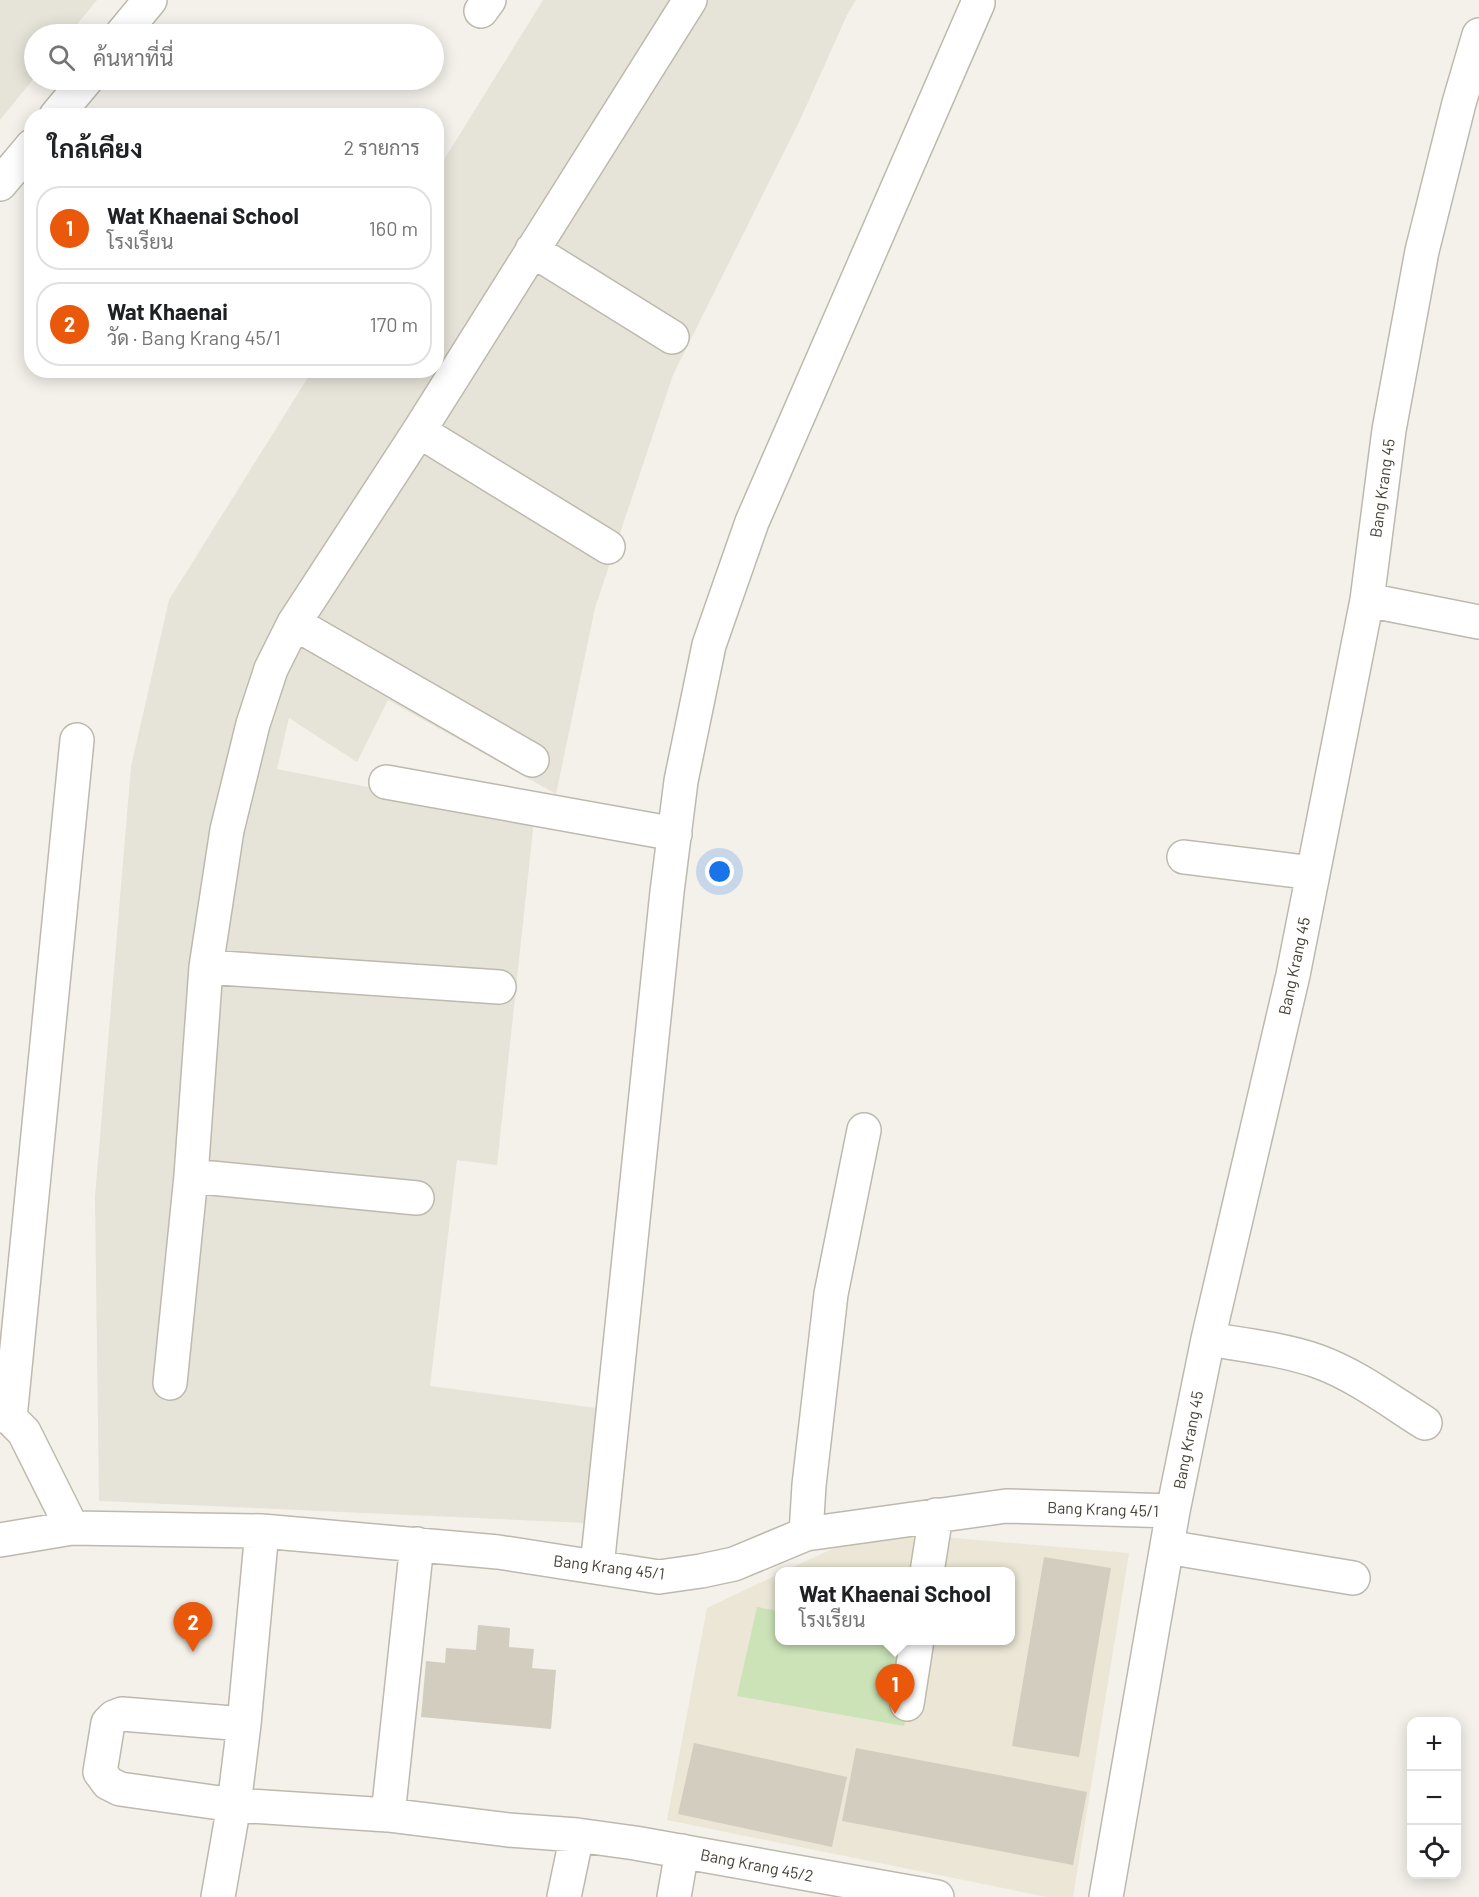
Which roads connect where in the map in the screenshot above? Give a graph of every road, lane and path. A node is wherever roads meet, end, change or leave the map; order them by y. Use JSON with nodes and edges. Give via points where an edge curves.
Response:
{"nodes":[{"id":1,"x":150,"y":0,"type":"edge"},
{"id":2,"x":690,"y":0,"type":"edge"},
{"id":3,"x":978,"y":3,"type":"dead end"},
{"id":4,"x":130,"y":24,"type":"edge"},
{"id":5,"x":1479,"y":35,"type":"edge"},
{"id":6,"x":78,"y":90,"type":"edge"},
{"id":7,"x":63,"y":108,"type":"edge"},
{"id":8,"x":24,"y":156,"type":"edge"},
{"id":9,"x":0,"y":184,"type":"edge"},
{"id":10,"x":532,"y":250,"type":"junction"},
{"id":11,"x":672,"y":337,"type":"dead end"},
{"id":12,"x":419,"y":431,"type":"junction"},
{"id":13,"x":608,"y":548,"type":"dead end"},
{"id":14,"x":1367,"y":600,"type":"junction"},
{"id":15,"x":1479,"y":622,"type":"edge"},
{"id":16,"x":294,"y":623,"type":"junction"},
{"id":17,"x":77,"y":740,"type":"dead end"},
{"id":18,"x":532,"y":760,"type":"dead end"},
{"id":19,"x":386,"y":782,"type":"dead end"},
{"id":20,"x":675,"y":834,"type":"junction"},
{"id":21,"x":1184,"y":857,"type":"dead end"},
{"id":22,"x":1313,"y":873,"type":"junction"},
{"id":23,"x":206,"y":967,"type":"junction"},
{"id":24,"x":499,"y":987,"type":"dead end"},
{"id":25,"x":864,"y":1130,"type":"dead end"},
{"id":26,"x":191,"y":1176,"type":"junction"},
{"id":27,"x":417,"y":1198,"type":"dead end"},
{"id":28,"x":1208,"y":1339,"type":"junction"},
{"id":29,"x":170,"y":1383,"type":"dead end"},
{"id":30,"x":5,"y":1416,"type":"edge"},
{"id":31,"x":1425,"y":1423,"type":"dead end"},
{"id":32,"x":1173,"y":1511,"type":"junction"},
{"id":33,"x":936,"y":1515,"type":"junction"},
{"id":34,"x":72,"y":1528,"type":"junction"},
{"id":35,"x":262,"y":1531,"type":"junction"},
{"id":36,"x":806,"y":1534,"type":"junction"},
{"id":37,"x":0,"y":1539,"type":"edge"},
{"id":38,"x":417,"y":1544,"type":"junction"},
{"id":39,"x":1167,"y":1547,"type":"junction"},
{"id":40,"x":597,"y":1567,"type":"junction"},
{"id":41,"x":928,"y":1567,"type":"edge"},
{"id":42,"x":1353,"y":1578,"type":"dead end"},
{"id":43,"x":916,"y":1645,"type":"edge"},
{"id":44,"x":907,"y":1704,"type":"dead end"},
{"id":45,"x":244,"y":1724,"type":"junction"},
{"id":46,"x":234,"y":1805,"type":"junction"},
{"id":47,"x":388,"y":1815,"type":"junction"},
{"id":48,"x":577,"y":1835,"type":"junction"},
{"id":49,"x":682,"y":1851,"type":"junction"},
{"id":50,"x":883,"y":1892,"type":"edge"},
{"id":51,"x":218,"y":1897,"type":"edge"},
{"id":52,"x":564,"y":1897,"type":"edge"},
{"id":53,"x":674,"y":1897,"type":"edge"},
{"id":54,"x":937,"y":1897,"type":"edge"},
{"id":55,"x":1106,"y":1897,"type":"edge"}],
"edges":[{"from":1,"to":4,"type":"street"},
{"from":2,"to":10,"type":"street"},
{"from":3,"to":20,"type":"street","via":[[752,522],[709,645],[681,782]]},
{"from":5,"to":14,"type":"street","name":"Bang Krang 45","via":[[1422,251],[1389,430]]},
{"from":6,"to":7,"type":"street"},
{"from":8,"to":9,"type":"street"},
{"from":10,"to":11,"type":"street"},
{"from":10,"to":12,"type":"street"},
{"from":12,"to":13,"type":"street"},
{"from":12,"to":16,"type":"street"},
{"from":14,"to":15,"type":"street"},
{"from":14,"to":22,"type":"street","name":"Bang Krang 45"},
{"from":16,"to":18,"type":"street"},
{"from":16,"to":23,"type":"street","via":[[272,669],[250,735],[227,830]]},
{"from":17,"to":30,"type":"street"},
{"from":19,"to":20,"type":"street"},
{"from":20,"to":40,"type":"street"},
{"from":21,"to":22,"type":"street"},
{"from":22,"to":28,"type":"street","name":"Bang Krang 45"},
{"from":23,"to":24,"type":"street"},
{"from":23,"to":26,"type":"street"},
{"from":25,"to":36,"type":"street","via":[[831,1294]]},
{"from":26,"to":27,"type":"street"},
{"from":26,"to":29,"type":"street"},
{"from":28,"to":31,"type":"street","via":[[1317,1361],[1361,1382]]},
{"from":28,"to":32,"type":"street","name":"Bang Krang 45"},
{"from":30,"to":34,"type":"street","via":[[24,1432]]},
{"from":32,"to":33,"type":"street","name":"Bang Krang 45/1","via":[[1006,1506]]},
{"from":32,"to":39,"type":"street","name":"Bang Krang 45"},
{"from":33,"to":36,"type":"street","name":"Bang Krang 45/1"},
{"from":33,"to":41,"type":"street"},
{"from":34,"to":35,"type":"street","name":"Bang Krang 45/1"},
{"from":34,"to":37,"type":"street","name":"Bang Krang 45/1"},
{"from":35,"to":38,"type":"street","name":"Bang Krang 45/1"},
{"from":35,"to":45,"type":"street"},
{"from":36,"to":40,"type":"street","name":"Bang Krang 45/1","via":[[734,1564],[701,1571],[659,1577]]},
{"from":38,"to":40,"type":"street","name":"Bang Krang 45/1"},
{"from":38,"to":47,"type":"street"},
{"from":39,"to":42,"type":"street"},
{"from":39,"to":55,"type":"street","name":"Bang Krang 45"},
{"from":43,"to":44,"type":"street"},
{"from":45,"to":46,"type":"street"},
{"from":45,"to":46,"type":"street","name":"Bang Krang 45/2","via":[[122,1714],[108,1723],[100,1772],[108,1783],[120,1789]]},
{"from":46,"to":47,"type":"street","name":"Bang Krang 45/2"},
{"from":46,"to":51,"type":"street"},
{"from":47,"to":48,"type":"street","name":"Bang Krang 45/2"},
{"from":48,"to":49,"type":"street","name":"Bang Krang 45/2"},
{"from":48,"to":52,"type":"street"},
{"from":49,"to":50,"type":"street","name":"Bang Krang 45/2"},
{"from":49,"to":53,"type":"street"},
{"from":50,"to":54,"type":"street","name":"Bang Krang 45/2"}]}
